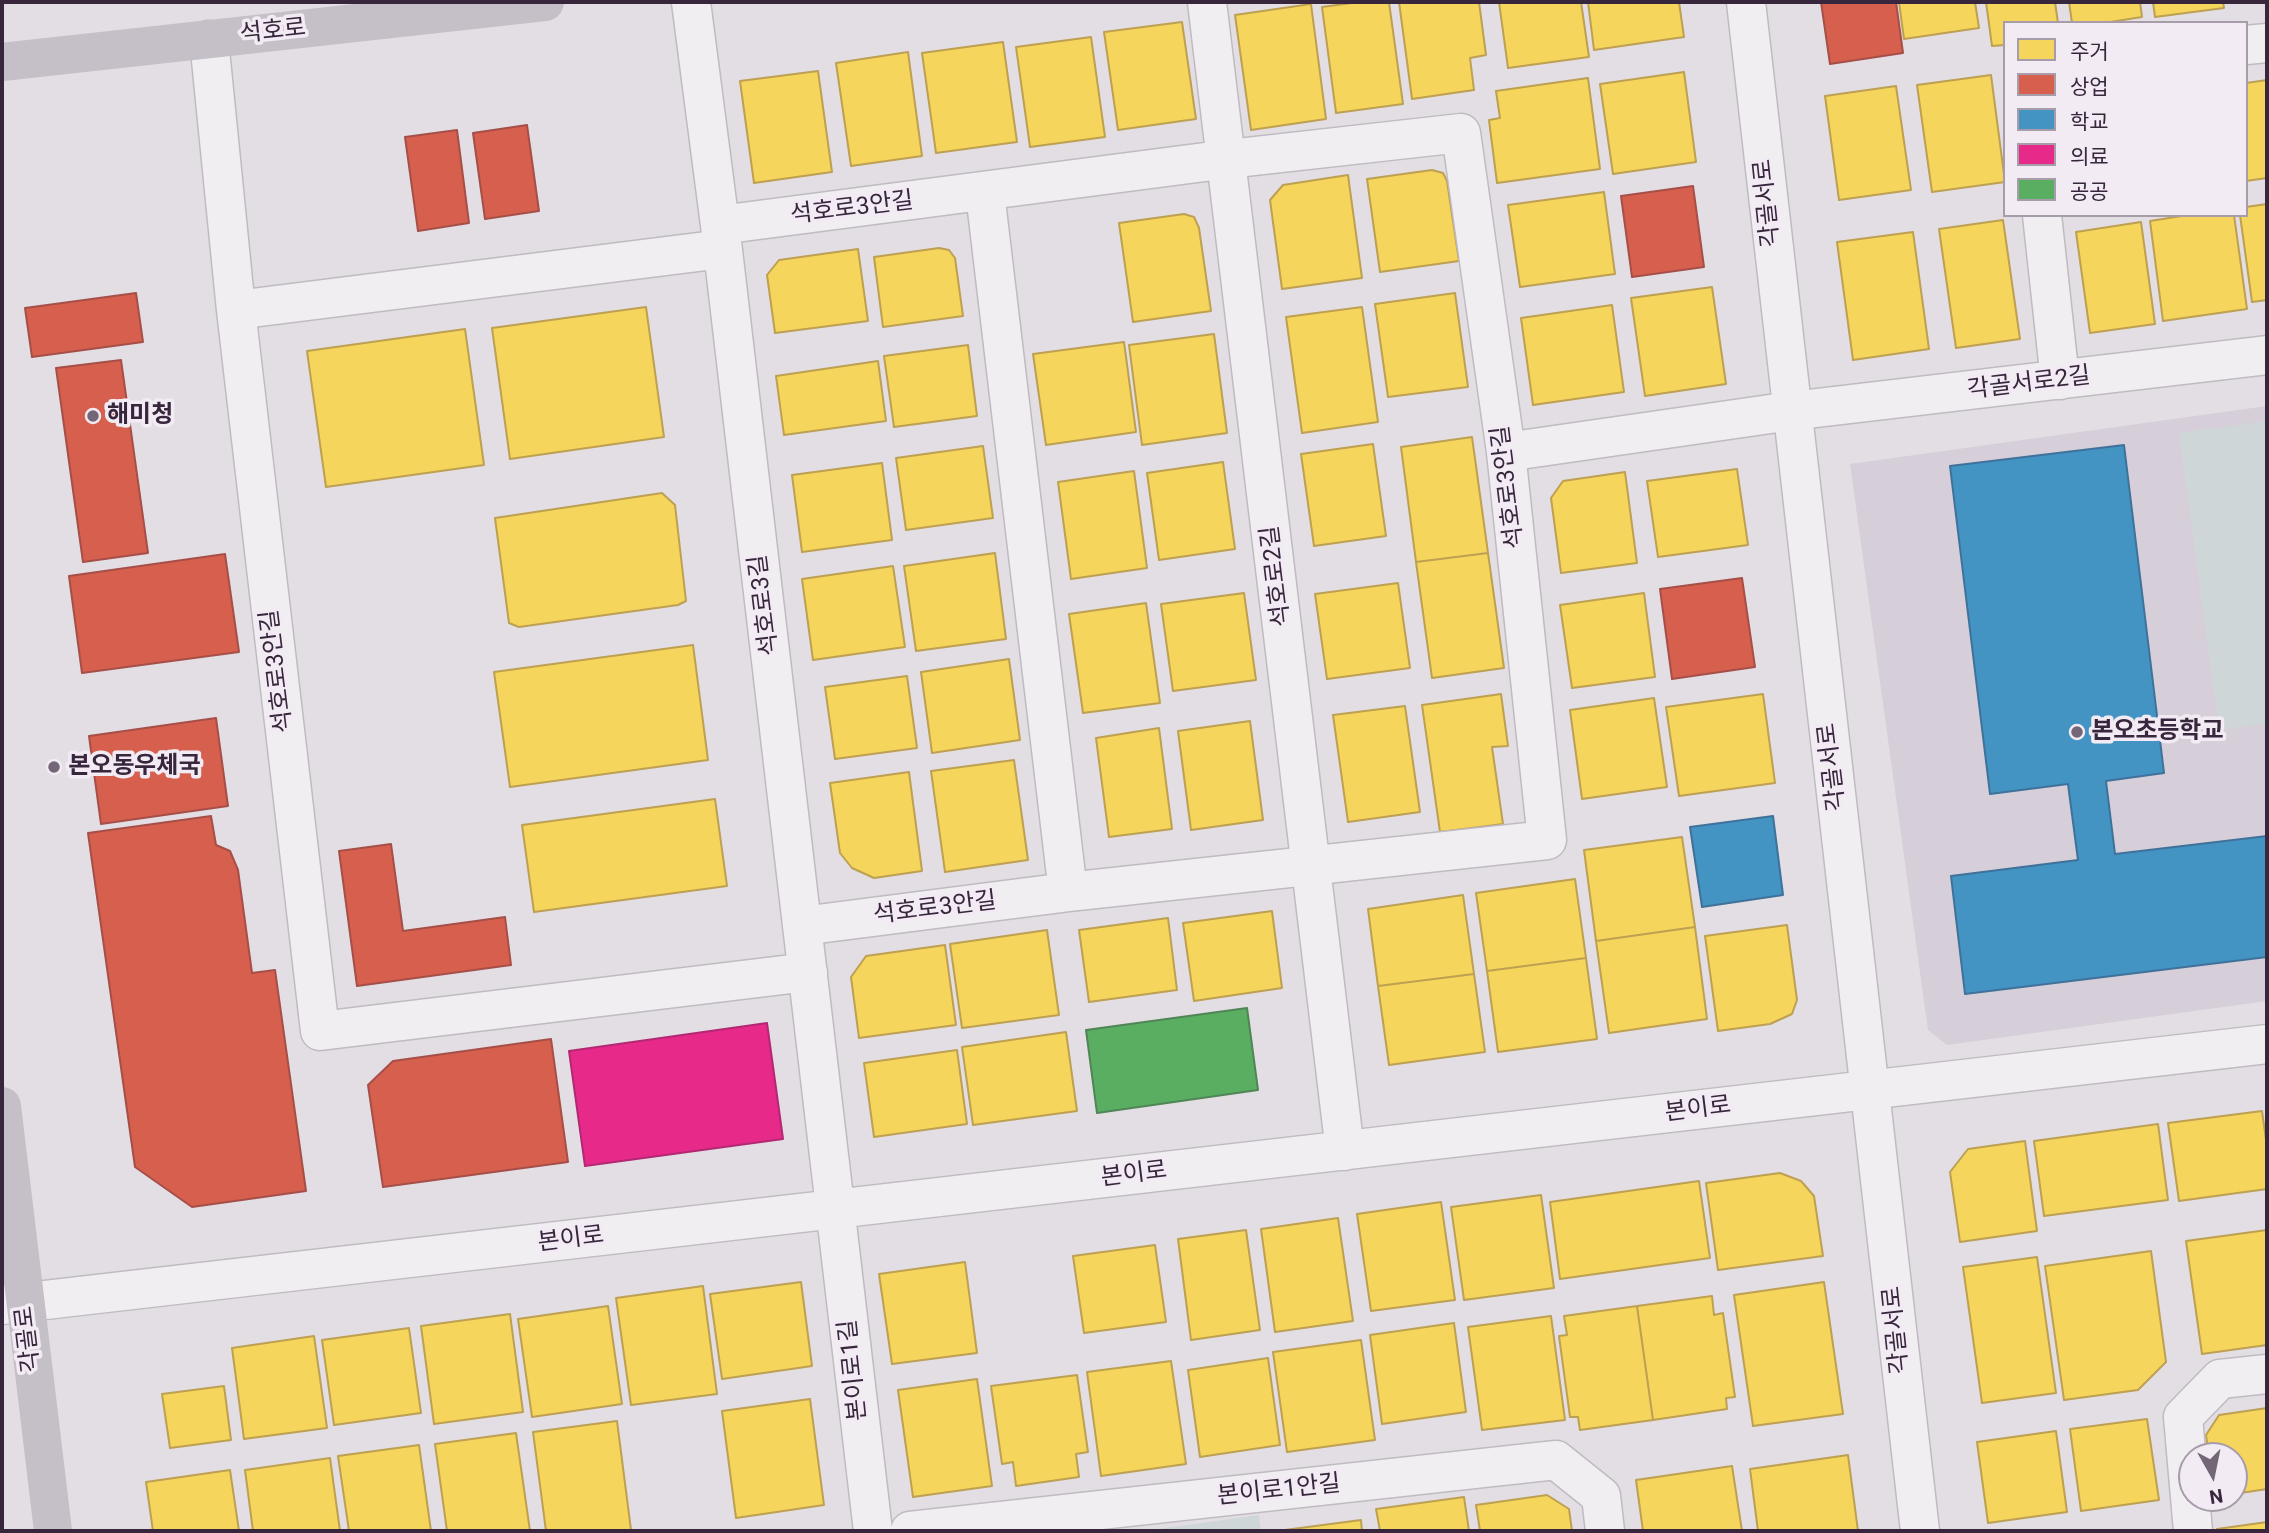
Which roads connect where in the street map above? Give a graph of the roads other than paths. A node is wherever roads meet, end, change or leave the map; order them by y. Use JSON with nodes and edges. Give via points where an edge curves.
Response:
{"nodes":[{"id":1,"x":545,"y":2,"type":"edge"},
{"id":2,"x":691,"y":2,"type":"edge"},
{"id":3,"x":1208,"y":2,"type":"edge"},
{"id":4,"x":1746,"y":2,"type":"edge"},
{"id":5,"x":209,"y":40,"type":"junction"},
{"id":6,"x":2267,"y":43,"type":"edge"},
{"id":7,"x":2248,"y":46,"type":"edge"},
{"id":8,"x":2,"y":61,"type":"edge"},
{"id":9,"x":1228,"y":159,"type":"junction"},
{"id":10,"x":985,"y":193,"type":"junction"},
{"id":11,"x":2042,"y":217,"type":"edge"},
{"id":12,"x":721,"y":237,"type":"junction"},
{"id":13,"x":236,"y":310,"type":"junction"},
{"id":14,"x":2267,"y":355,"type":"edge"},
{"id":15,"x":2060,"y":380,"type":"junction"},
{"id":16,"x":1791,"y":411,"type":"junction"},
{"id":17,"x":1506,"y":452,"type":"junction"},
{"id":18,"x":1311,"y":866,"type":"junction"},
{"id":19,"x":1068,"y":892,"type":"junction"},
{"id":20,"x":803,"y":926,"type":"junction"},
{"id":21,"x":808,"y":972,"type":"junction"},
{"id":22,"x":2267,"y":1044,"type":"edge"},
{"id":23,"x":1870,"y":1091,"type":"junction"},
{"id":24,"x":2,"y":1105,"type":"edge"},
{"id":25,"x":1345,"y":1151,"type":"junction"},
{"id":26,"x":836,"y":1209,"type":"junction"},
{"id":27,"x":13,"y":1304,"type":"edge"},
{"id":28,"x":2267,"y":1374,"type":"edge"},
{"id":29,"x":53,"y":1531,"type":"edge"},
{"id":30,"x":873,"y":1531,"type":"edge"},
{"id":31,"x":911,"y":1531,"type":"edge"},
{"id":32,"x":1605,"y":1531,"type":"edge"},
{"id":33,"x":1920,"y":1531,"type":"edge"},
{"id":34,"x":2193,"y":1531,"type":"edge"}],
"edges":[{"from":1,"to":5,"type":"main road","name":"석호로"},
{"from":2,"to":12,"type":"street","name":"석호로3길"},
{"from":3,"to":9,"type":"street","name":"석호로2길"},
{"from":4,"to":16,"type":"street","name":"각골서로"},
{"from":5,"to":8,"type":"main road","name":"석호로"},
{"from":5,"to":13,"type":"street"},
{"from":6,"to":7,"type":"street"},
{"from":9,"to":10,"type":"street","name":"석호로3안길"},
{"from":9,"to":17,"type":"street","name":"석호로3안길","via":[[1461,133]]},
{"from":9,"to":18,"type":"street","name":"석호로2길"},
{"from":10,"to":12,"type":"street","name":"석호로3안길"},
{"from":10,"to":19,"type":"street"},
{"from":11,"to":15,"type":"street"},
{"from":12,"to":13,"type":"street","name":"석호로3안길"},
{"from":12,"to":20,"type":"street","name":"석호로3길"},
{"from":13,"to":21,"type":"street","name":"석호로3안길","via":[[320,1031]]},
{"from":14,"to":15,"type":"street","name":"각골서로2길"},
{"from":15,"to":16,"type":"street","name":"각골서로2길"},
{"from":16,"to":17,"type":"street","name":"각골서로2길"},
{"from":16,"to":23,"type":"street","name":"각골서로"},
{"from":17,"to":18,"type":"street","name":"석호로3안길","via":[[1547,840]]},
{"from":18,"to":19,"type":"street","name":"석호로3안길"},
{"from":18,"to":25,"type":"street","name":"석호로2길"},
{"from":19,"to":20,"type":"street","name":"석호로3안길"},
{"from":20,"to":21,"type":"street","name":"석호로3길"},
{"from":21,"to":26,"type":"street","name":"석호로3길"},
{"from":22,"to":23,"type":"street","name":"본이로"},
{"from":23,"to":25,"type":"street","name":"본이로"},
{"from":23,"to":33,"type":"street","name":"각골서로"},
{"from":24,"to":27,"type":"main road","name":"각골로"},
{"from":25,"to":26,"type":"street","name":"본이로"},
{"from":26,"to":27,"type":"street","name":"본이로"},
{"from":26,"to":30,"type":"street","name":"본이로1길"},
{"from":27,"to":29,"type":"main road","name":"각골로"},
{"from":28,"to":34,"type":"street","via":[[2220,1379],[2183,1417]]},
{"from":31,"to":32,"type":"street","name":"본이로1안길","via":[[1556,1461],[1601,1496]]}]}
